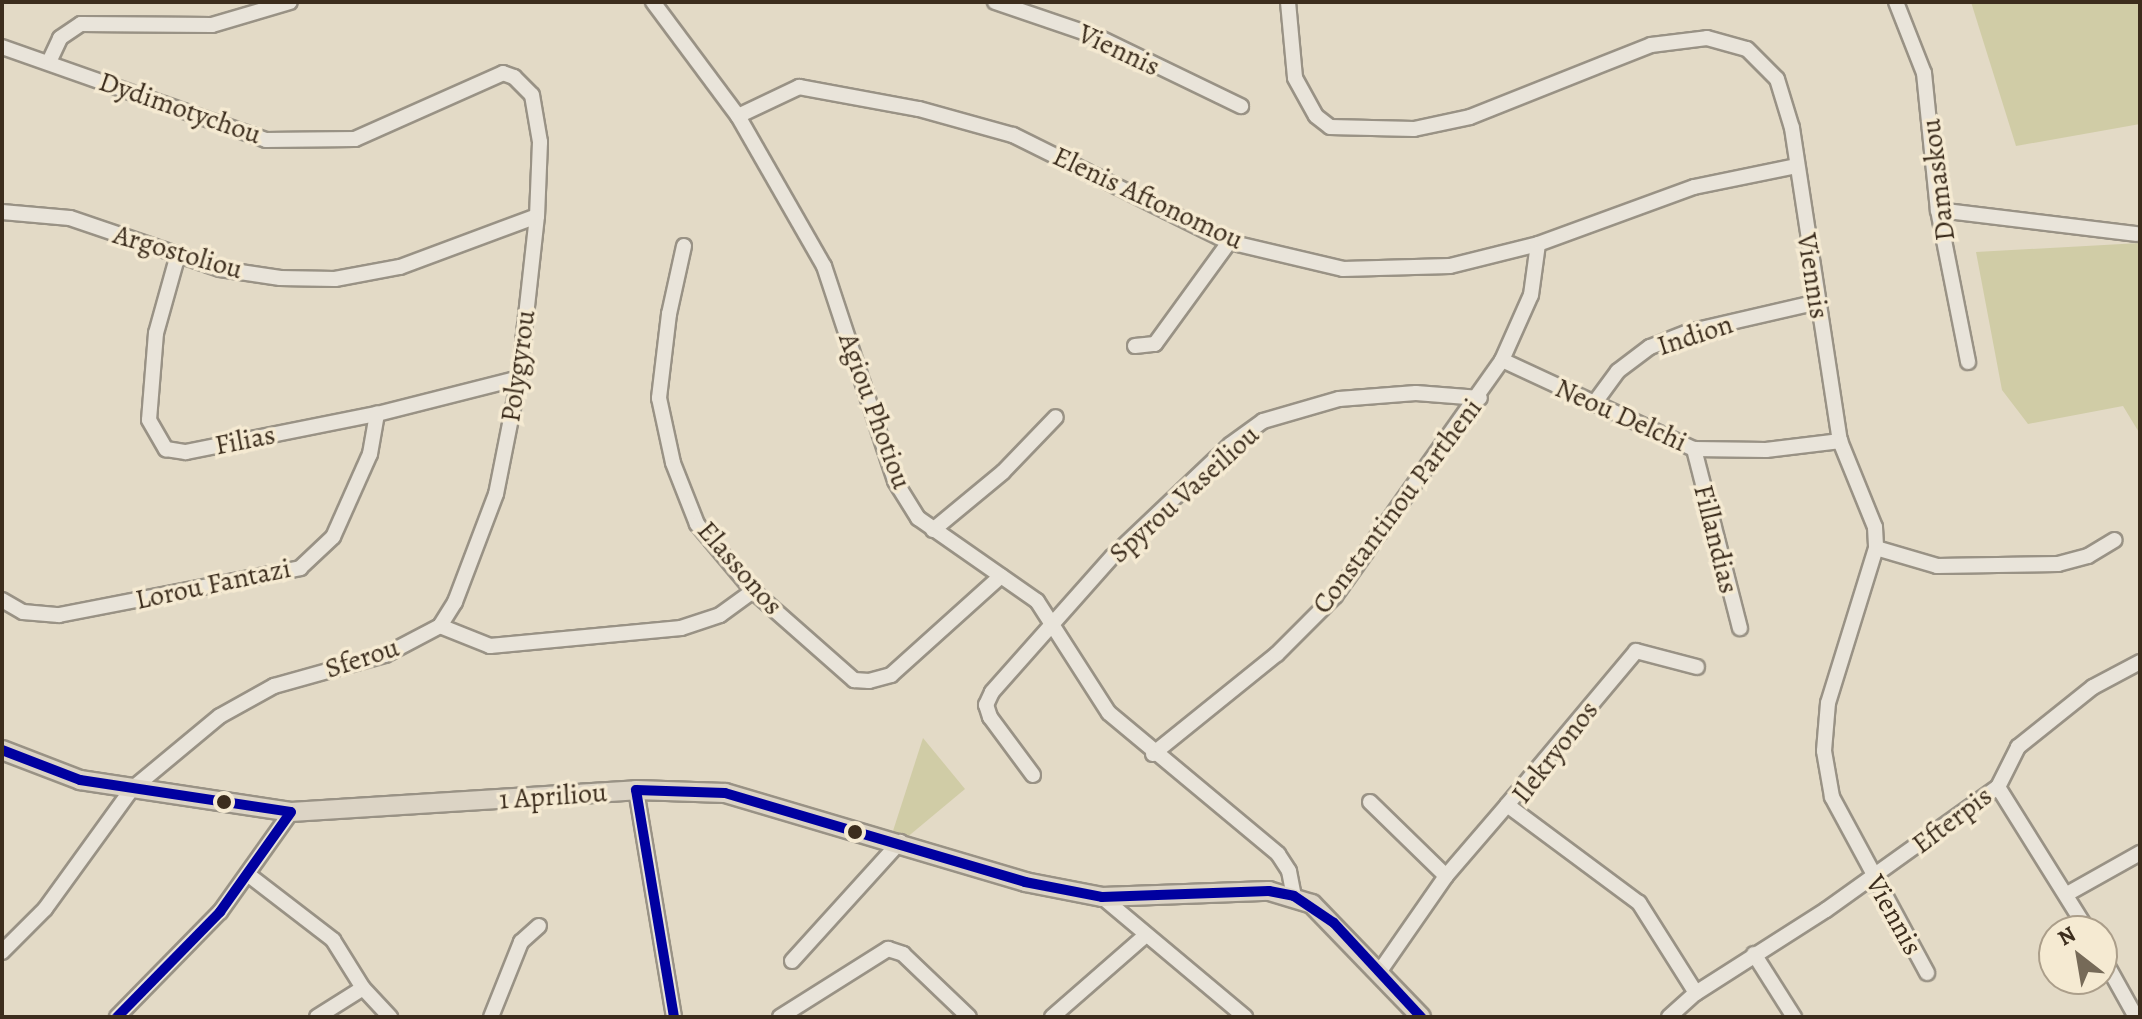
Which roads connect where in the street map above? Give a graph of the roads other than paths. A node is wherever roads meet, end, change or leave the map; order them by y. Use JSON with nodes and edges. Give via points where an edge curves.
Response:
{"nodes":[{"id":1,"x":290,"y":2,"type":"edge"},
{"id":2,"x":653,"y":2,"type":"edge"},
{"id":3,"x":995,"y":2,"type":"edge"},
{"id":4,"x":1288,"y":2,"type":"edge"},
{"id":5,"x":1896,"y":2,"type":"edge"},
{"id":6,"x":2,"y":47,"type":"edge"},
{"id":7,"x":49,"y":62,"type":"junction"},
{"id":8,"x":532,"y":95,"type":"joint"},
{"id":9,"x":1241,"y":106,"type":"dead end"},
{"id":10,"x":738,"y":116,"type":"junction"},
{"id":11,"x":1796,"y":166,"type":"junction"},
{"id":12,"x":1938,"y":210,"type":"junction"},
{"id":13,"x":2,"y":212,"type":"edge"},
{"id":14,"x":537,"y":216,"type":"junction"},
{"id":15,"x":2137,"y":234,"type":"dead end"},
{"id":16,"x":1229,"y":242,"type":"junction"},
{"id":17,"x":1538,"y":244,"type":"junction"},
{"id":18,"x":684,"y":246,"type":"dead end"},
{"id":19,"x":177,"y":258,"type":"junction"},
{"id":20,"x":1818,"y":302,"type":"junction"},
{"id":21,"x":1135,"y":346,"type":"dead end"},
{"id":22,"x":1502,"y":360,"type":"junction"},
{"id":23,"x":1968,"y":362,"type":"dead end"},
{"id":24,"x":519,"y":378,"type":"junction"},
{"id":25,"x":1480,"y":398,"type":"junction"},
{"id":26,"x":1593,"y":405,"type":"junction"},
{"id":27,"x":377,"y":414,"type":"junction"},
{"id":28,"x":1056,"y":417,"type":"dead end"},
{"id":29,"x":1840,"y":441,"type":"junction"},
{"id":30,"x":1694,"y":449,"type":"junction"},
{"id":31,"x":933,"y":530,"type":"junction"},
{"id":32,"x":2115,"y":540,"type":"dead end"},
{"id":33,"x":1876,"y":548,"type":"junction"},
{"id":34,"x":1001,"y":576,"type":"junction"},
{"id":35,"x":753,"y":591,"type":"junction"},
{"id":36,"x":2,"y":600,"type":"edge"},
{"id":37,"x":1055,"y":625,"type":"junction"},
{"id":38,"x":440,"y":626,"type":"junction"},
{"id":39,"x":1740,"y":628,"type":"dead end"},
{"id":40,"x":2140,"y":662,"type":"edge"},
{"id":41,"x":1697,"y":667,"type":"dead end"},
{"id":42,"x":2,"y":750,"type":"edge"},
{"id":43,"x":1153,"y":754,"type":"junction"},
{"id":44,"x":1033,"y":775,"type":"dead end"},
{"id":45,"x":1998,"y":787,"type":"junction"},
{"id":46,"x":132,"y":789,"type":"junction"},
{"id":47,"x":636,"y":790,"type":"junction"},
{"id":48,"x":1370,"y":802,"type":"dead end"},
{"id":49,"x":1507,"y":805,"type":"junction"},
{"id":50,"x":291,"y":812,"type":"junction"},
{"id":51,"x":900,"y":842,"type":"junction"},
{"id":52,"x":2140,"y":853,"type":"edge"},
{"id":53,"x":250,"y":876,"type":"junction"},
{"id":54,"x":1446,"y":876,"type":"junction"},
{"id":55,"x":1872,"y":878,"type":"junction"},
{"id":56,"x":2067,"y":894,"type":"junction"},
{"id":57,"x":1294,"y":896,"type":"junction"},
{"id":58,"x":1102,"y":897,"type":"junction"},
{"id":59,"x":2079,"y":915,"type":"edge"},
{"id":60,"x":539,"y":926,"type":"dead end"},
{"id":61,"x":1146,"y":935,"type":"junction"},
{"id":62,"x":2,"y":952,"type":"edge"},
{"id":63,"x":1754,"y":954,"type":"junction"},
{"id":64,"x":792,"y":961,"type":"dead end"},
{"id":65,"x":1380,"y":971,"type":"junction"},
{"id":66,"x":1927,"y":973,"type":"dead end"},
{"id":67,"x":2118,"y":982,"type":"edge"},
{"id":68,"x":363,"y":988,"type":"junction"},
{"id":69,"x":1696,"y":993,"type":"junction"},
{"id":70,"x":803,"y":1003,"type":"junction"},
{"id":71,"x":2135,"y":1010,"type":"edge"},
{"id":72,"x":117,"y":1017,"type":"edge"},
{"id":73,"x":317,"y":1017,"type":"edge"},
{"id":74,"x":390,"y":1017,"type":"edge"},
{"id":75,"x":491,"y":1017,"type":"edge"},
{"id":76,"x":674,"y":1017,"type":"edge"},
{"id":77,"x":780,"y":1017,"type":"edge"},
{"id":78,"x":814,"y":1017,"type":"edge"},
{"id":79,"x":969,"y":1017,"type":"edge"},
{"id":80,"x":1052,"y":1017,"type":"edge"},
{"id":81,"x":1245,"y":1017,"type":"edge"},
{"id":82,"x":1421,"y":1017,"type":"edge"},
{"id":83,"x":1669,"y":1017,"type":"edge"},
{"id":84,"x":1794,"y":1017,"type":"edge"}],
"edges":[{"from":1,"to":7,"type":"street","via":[[212,25],[81,24],[60,38]]},
{"from":2,"to":10,"type":"street","name":"Agiou Photiou"},
{"from":3,"to":9,"type":"street","name":"Viennis","via":[[1098,37]]},
{"from":4,"to":11,"type":"street","name":"Viennis","via":[[1295,78],[1316,116],[1330,127],[1414,129],[1470,117],[1651,45],[1707,38],[1747,49],[1777,79],[1792,128]]},
{"from":5,"to":12,"type":"street","name":"Damaskou","via":[[1924,73]]},
{"from":6,"to":7,"type":"street","name":"Dydimotychou"},
{"from":7,"to":8,"type":"street","name":"Dydimotychou","via":[[266,140],[355,139],[503,73]]},
{"from":8,"to":14,"type":"street","name":"Polygyrou","via":[[540,142]]},
{"from":10,"to":16,"type":"street","name":"Elenis Aftonomou","via":[[799,87],[919,109],[1013,135]]},
{"from":10,"to":31,"type":"street","name":"Agiou Photiou","via":[[824,266],[895,481],[918,518]]},
{"from":11,"to":17,"type":"street","name":"Elenis Aftonomou","via":[[1694,187]]},
{"from":11,"to":20,"type":"street","name":"Viennis"},
{"from":12,"to":15,"type":"street"},
{"from":12,"to":23,"type":"street","name":"Damaskou"},
{"from":13,"to":19,"type":"street","name":"Argostoliou","via":[[70,218]]},
{"from":14,"to":19,"type":"street","name":"Argostoliou","via":[[400,267],[335,279],[280,278]]},
{"from":14,"to":24,"type":"street","name":"Polygyrou"},
{"from":16,"to":17,"type":"street","name":"Elenis Aftonomou","via":[[1343,269],[1450,266]]},
{"from":16,"to":21,"type":"street","via":[[1155,344]]},
{"from":17,"to":22,"type":"street","name":"Constantinou Partheni","via":[[1531,295]]},
{"from":18,"to":35,"type":"street","name":"Elassonos","via":[[659,398],[673,463],[697,524]]},
{"from":19,"to":27,"type":"street","name":"Filias","via":[[156,333],[149,420],[166,449],[186,452]]},
{"from":20,"to":26,"type":"street","name":"Indion","via":[[1688,332],[1650,347],[1618,371]]},
{"from":20,"to":29,"type":"street","name":"Viennis"},
{"from":22,"to":25,"type":"street","name":"Constantinou Partheni"},
{"from":22,"to":26,"type":"street","name":"Neou Delchi"},
{"from":24,"to":27,"type":"street","name":"Filias"},
{"from":24,"to":38,"type":"street","name":"Polygyrou","via":[[496,494],[455,602]]},
{"from":25,"to":37,"type":"street","name":"Spyrou Vaseiliou","via":[[1375,394],[1292,409],[1263,421],[1230,445],[1112,557]]},
{"from":25,"to":43,"type":"street","name":"Constantinou Partheni","via":[[1335,596],[1277,654]]},
{"from":26,"to":30,"type":"street","name":"Neou Delchi"},
{"from":27,"to":36,"type":"street","name":"Lorou Fantazi","via":[[370,454],[333,537],[300,568],[59,615],[23,612]]},
{"from":28,"to":31,"type":"street","via":[[1003,472]]},
{"from":29,"to":30,"type":"street","name":"Neou Delchi","via":[[1766,450]]},
{"from":29,"to":33,"type":"street","name":"Viennis","via":[[1875,527]]},
{"from":30,"to":39,"type":"street","name":"Fillandias"},
{"from":31,"to":34,"type":"street","name":"Agiou Photiou"},
{"from":32,"to":33,"type":"street","via":[[2088,556],[2058,564],[1937,566]]},
{"from":33,"to":55,"type":"street","name":"Viennis","via":[[1828,703],[1824,751],[1832,797]]},
{"from":34,"to":35,"type":"street","name":"Elassonos","via":[[891,675],[869,681],[854,680]]},
{"from":34,"to":37,"type":"street","name":"Agiou Photiou","via":[[1037,601]]},
{"from":35,"to":38,"type":"street","via":[[720,615],[681,628],[490,646]]},
{"from":37,"to":43,"type":"street","name":"Agiou Photiou","via":[[1109,713]]},
{"from":37,"to":44,"type":"street","name":"Spyrou Vaseiliou","via":[[986,705]]},
{"from":38,"to":46,"type":"street","name":"Sferou","via":[[385,655],[274,686],[220,716]]},
{"from":40,"to":45,"type":"street","name":"Efterpis","via":[[2093,687],[2018,747]]},
{"from":41,"to":49,"type":"street","name":"Ilekryonos","via":[[1636,651]]},
{"from":42,"to":46,"type":"main road","name":"1 Apriliou","via":[[36,767]]},
{"from":43,"to":57,"type":"street","name":"Agiou Photiou","via":[[1278,854],[1289,871]]},
{"from":45,"to":55,"type":"street","name":"Efterpis"},
{"from":45,"to":56,"type":"street"},
{"from":46,"to":50,"type":"main road","name":"1 Apriliou"},
{"from":46,"to":62,"type":"street","name":"Sferou","via":[[45,909]]},
{"from":47,"to":50,"type":"main road","name":"1 Apriliou"},
{"from":47,"to":51,"type":"main road","name":"1 Apriliou","via":[[725,793]]},
{"from":47,"to":76,"type":"street"},
{"from":48,"to":54,"type":"street"},
{"from":49,"to":54,"type":"street"},
{"from":49,"to":69,"type":"street","name":"Ilekryonos","via":[[1639,903]]},
{"from":50,"to":53,"type":"street"},
{"from":51,"to":58,"type":"main road","name":"1 Apriliou","via":[[1025,882]]},
{"from":51,"to":64,"type":"street"},
{"from":52,"to":56,"type":"street"},
{"from":53,"to":68,"type":"street","via":[[333,940]]},
{"from":53,"to":72,"type":"street"},
{"from":54,"to":65,"type":"street"},
{"from":55,"to":63,"type":"street","name":"Efterpis"},
{"from":55,"to":66,"type":"street","name":"Viennis"},
{"from":56,"to":59,"type":"street"},
{"from":57,"to":58,"type":"main road","name":"1 Apriliou","via":[[1269,891]]},
{"from":57,"to":65,"type":"main road","name":"1 Apriliou","via":[[1334,923]]},
{"from":58,"to":61,"type":"street"},
{"from":60,"to":75,"type":"street","via":[[521,942]]},
{"from":61,"to":80,"type":"street"},
{"from":61,"to":81,"type":"street"},
{"from":63,"to":69,"type":"street","name":"Efterpis"},
{"from":63,"to":84,"type":"street"},
{"from":65,"to":82,"type":"main road","name":"1 Apriliou"},
{"from":67,"to":71,"type":"street"},
{"from":68,"to":73,"type":"street"},
{"from":68,"to":74,"type":"street"},
{"from":69,"to":83,"type":"street","name":"Efterpis"},
{"from":70,"to":77,"type":"street"},
{"from":70,"to":78,"type":"street"},
{"from":70,"to":79,"type":"street","via":[[888,949],[903,954]]}]}
